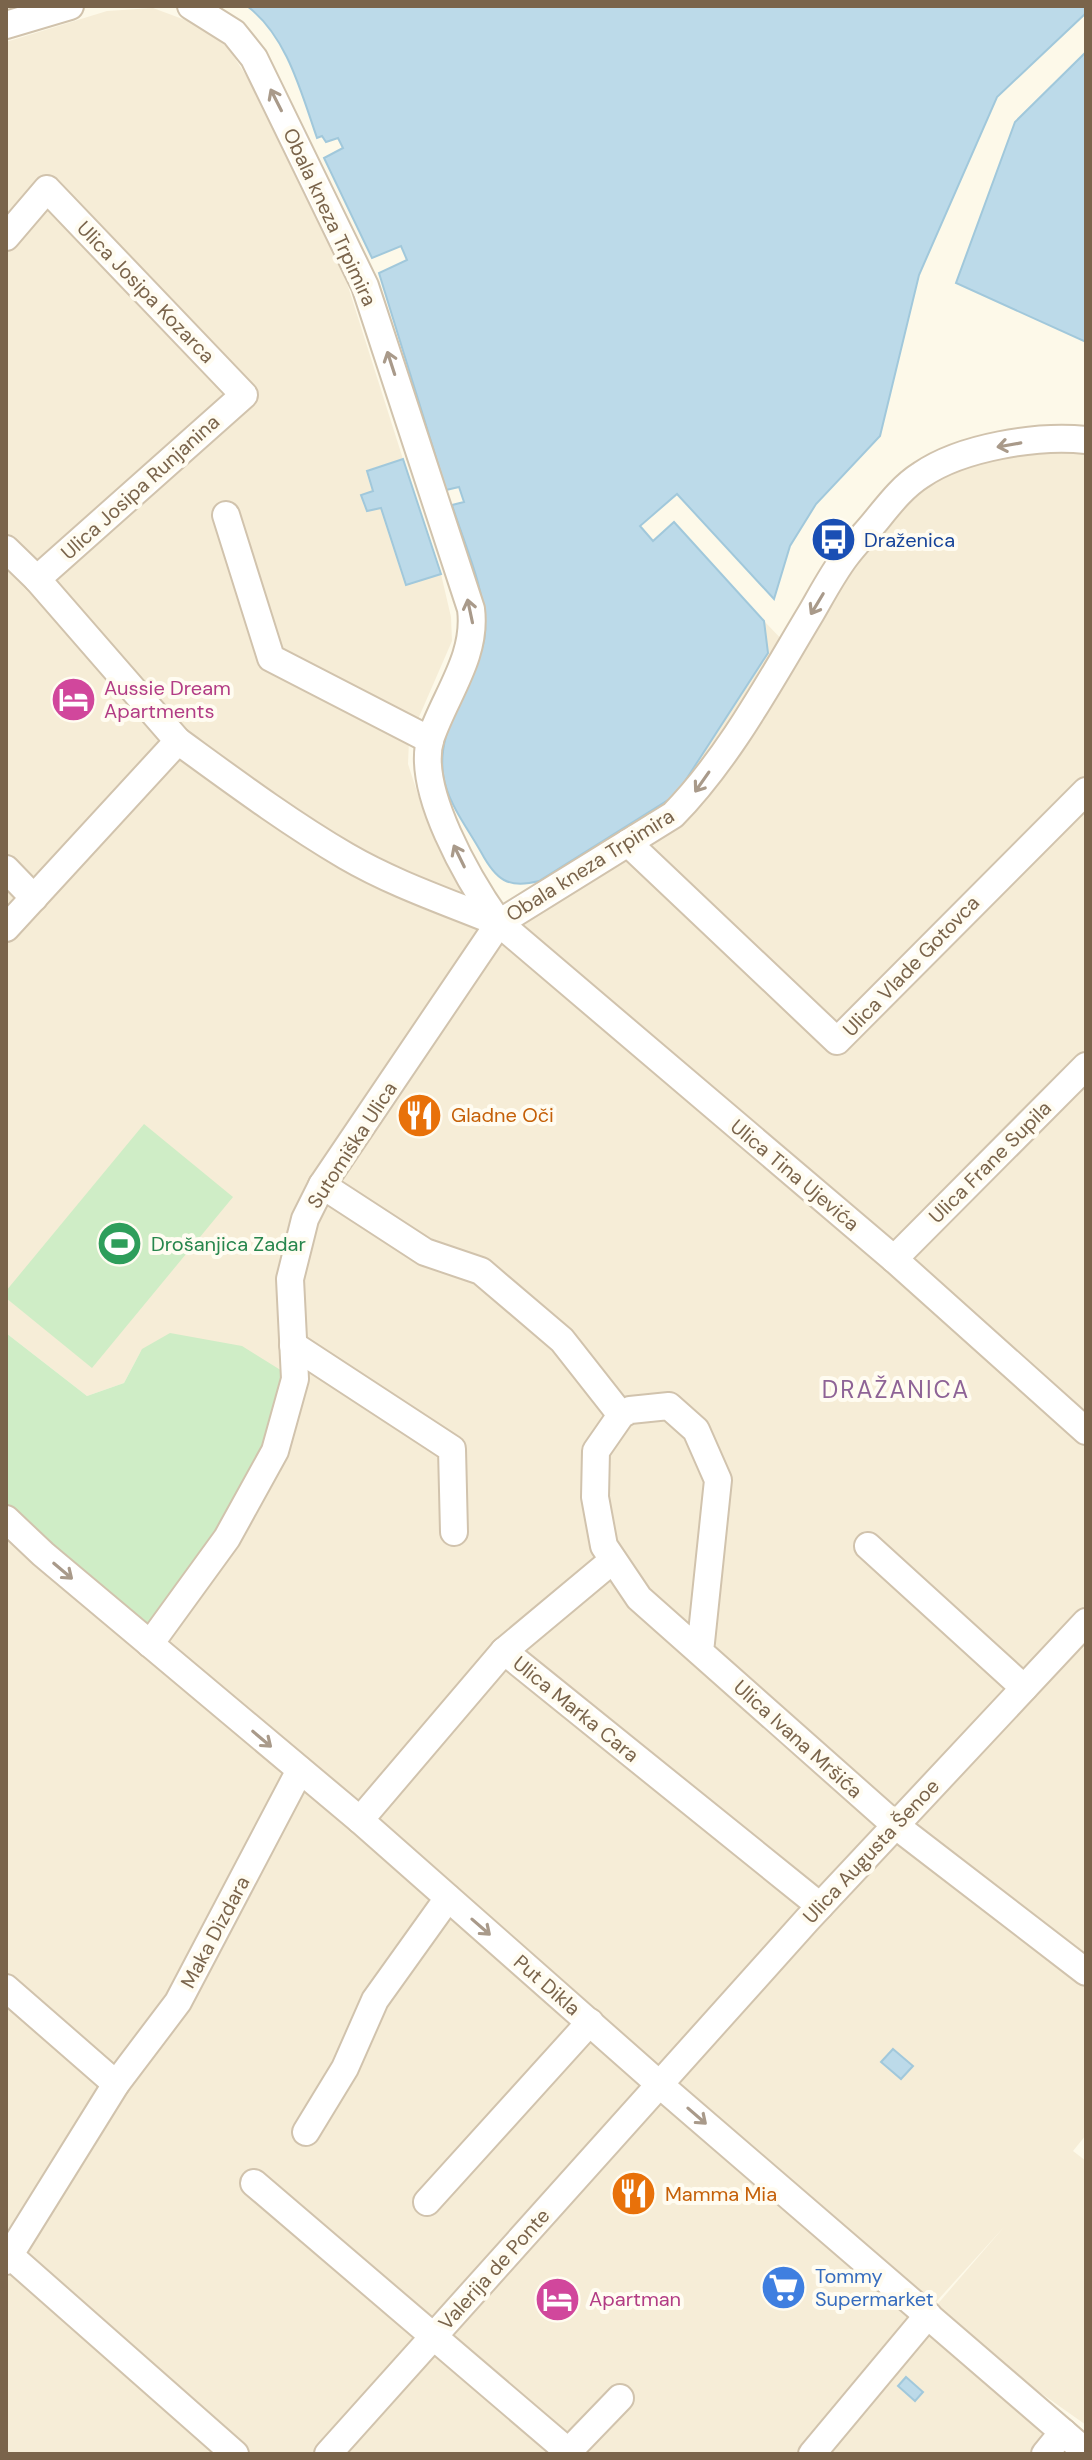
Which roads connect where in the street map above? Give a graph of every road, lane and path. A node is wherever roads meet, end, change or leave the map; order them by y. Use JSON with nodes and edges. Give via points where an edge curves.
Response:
{"nodes":[{"id":1,"x":70,"y":6,"type":"edge"},
{"id":2,"x":191,"y":6,"type":"edge"},
{"id":3,"x":6,"y":25,"type":"edge"},
{"id":4,"x":6,"y":237,"type":"edge"},
{"id":5,"x":244,"y":395,"type":"joint"},
{"id":6,"x":1086,"y":440,"type":"edge"},
{"id":7,"x":226,"y":515,"type":"dead end"},
{"id":8,"x":6,"y":549,"type":"edge"},
{"id":9,"x":37,"y":579,"type":"junction"},
{"id":10,"x":430,"y":740,"type":"junction"},
{"id":11,"x":178,"y":741,"type":"junction"},
{"id":12,"x":1086,"y":791,"type":"edge"},
{"id":13,"x":628,"y":843,"type":"junction"},
{"id":14,"x":6,"y":869,"type":"edge"},
{"id":15,"x":34,"y":898,"type":"junction"},
{"id":16,"x":499,"y":923,"type":"junction"},
{"id":17,"x":6,"y":928,"type":"edge"},
{"id":18,"x":1086,"y":1066,"type":"edge"},
{"id":19,"x":322,"y":1185,"type":"junction"},
{"id":20,"x":894,"y":1259,"type":"junction"},
{"id":21,"x":293,"y":1345,"type":"junction"},
{"id":22,"x":621,"y":1415,"type":"junction"},
{"id":23,"x":1086,"y":1431,"type":"edge"},
{"id":24,"x":6,"y":1519,"type":"edge"},
{"id":25,"x":454,"y":1532,"type":"dead end"},
{"id":26,"x":868,"y":1546,"type":"dead end"},
{"id":27,"x":613,"y":1560,"type":"junction"},
{"id":28,"x":1086,"y":1622,"type":"edge"},
{"id":29,"x":150,"y":1644,"type":"junction"},
{"id":30,"x":504,"y":1651,"type":"junction"},
{"id":31,"x":700,"y":1652,"type":"junction"},
{"id":32,"x":1024,"y":1688,"type":"junction"},
{"id":33,"x":300,"y":1770,"type":"junction"},
{"id":34,"x":360,"y":1820,"type":"junction"},
{"id":35,"x":895,"y":1825,"type":"junction"},
{"id":36,"x":448,"y":1898,"type":"junction"},
{"id":37,"x":820,"y":1906,"type":"junction"},
{"id":38,"x":1086,"y":1972,"type":"edge"},
{"id":39,"x":6,"y":1988,"type":"edge"},
{"id":40,"x":590,"y":2022,"type":"junction"},
{"id":41,"x":116,"y":2084,"type":"junction"},
{"id":42,"x":659,"y":2084,"type":"junction"},
{"id":43,"x":306,"y":2132,"type":"dead end"},
{"id":44,"x":254,"y":2183,"type":"dead end"},
{"id":45,"x":427,"y":2202,"type":"dead end"},
{"id":46,"x":7,"y":2256,"type":"edge"},
{"id":47,"x":928,"y":2315,"type":"junction"},
{"id":48,"x":434,"y":2336,"type":"junction"},
{"id":49,"x":620,"y":2398,"type":"dead end"},
{"id":50,"x":1063,"y":2432,"type":"junction"},
{"id":51,"x":1086,"y":2452,"type":"edge"},
{"id":52,"x":569,"y":2453,"type":"edge"},
{"id":53,"x":235,"y":2454,"type":"edge"},
{"id":54,"x":328,"y":2454,"type":"edge"},
{"id":55,"x":812,"y":2454,"type":"edge"},
{"id":56,"x":1045,"y":2454,"type":"edge"}],
"edges":[{"from":1,"to":3,"type":"street"},
{"from":10,"to":2,"type":"street","name":"Obala kneza Trpimira","one_way":true,"via":[[469,651],[473,627],[467,596],[365,286],[254,58],[234,33]]},
{"from":4,"to":5,"type":"street","name":"Ulica Josipa Kozarca","via":[[47,189]]},
{"from":5,"to":9,"type":"street","name":"Ulica Josipa Runjanina"},
{"from":6,"to":13,"type":"street","name":"Obala kneza Trpimira","one_way":true,"via":[[1002,446],[920,475],[845,557],[694,793],[673,815]]},
{"from":7,"to":10,"type":"street","via":[[271,658]]},
{"from":8,"to":9,"type":"street"},
{"from":9,"to":11,"type":"street"},
{"from":16,"to":10,"type":"street","name":"Obala kneza Trpimira","one_way":true,"via":[[474,887],[440,818]]},
{"from":11,"to":15,"type":"street"},
{"from":11,"to":16,"type":"street","via":[[348,857]]},
{"from":12,"to":13,"type":"street","name":"Ulica Vlade Gotovca","via":[[837,1041]]},
{"from":13,"to":16,"type":"street","name":"Obala kneza Trpimira"},
{"from":14,"to":15,"type":"street"},
{"from":15,"to":17,"type":"street"},
{"from":16,"to":19,"type":"street","name":"Sutomiška Ulica"},
{"from":16,"to":20,"type":"street","name":"Ulica Tina Ujevića"},
{"from":18,"to":20,"type":"street","name":"Ulica Frane Supila"},
{"from":19,"to":21,"type":"street","name":"Sutomiška Ulica","via":[[305,1219],[290,1279]]},
{"from":19,"to":22,"type":"street","via":[[425,1252],[481,1271],[562,1340]]},
{"from":20,"to":23,"type":"street","name":"Ulica Tina Ujevića"},
{"from":21,"to":25,"type":"street","via":[[452,1449]]},
{"from":21,"to":29,"type":"street","name":"Sutomiška Ulica","via":[[295,1379],[275,1451],[227,1538]]},
{"from":22,"to":27,"type":"street","name":"Ulica Ivana Mršića","via":[[596,1451],[595,1497],[604,1546]]},
{"from":22,"to":31,"type":"street","via":[[669,1406],[696,1430],[718,1480]]},
{"from":24,"to":29,"type":"street","name":"Put Dikla","one_way":true},
{"from":26,"to":32,"type":"street"},
{"from":27,"to":30,"type":"street"},
{"from":27,"to":31,"type":"street","name":"Ulica Ivana Mršića","via":[[639,1598]]},
{"from":28,"to":32,"type":"street","name":"Ulica Augusta Šenoe"},
{"from":29,"to":33,"type":"street","name":"Put Dikla","one_way":true},
{"from":30,"to":34,"type":"street","name":"Ulica Marka Cara"},
{"from":30,"to":37,"type":"street","name":"Ulica Marka Cara"},
{"from":31,"to":35,"type":"street","name":"Ulica Ivana Mršića"},
{"from":32,"to":35,"type":"street","name":"Ulica Augusta Šenoe"},
{"from":33,"to":34,"type":"street","name":"Put Dikla"},
{"from":33,"to":41,"type":"street","name":"Maka Dizdara","via":[[178,2002]]},
{"from":34,"to":36,"type":"street","name":"Put Dikla"},
{"from":35,"to":37,"type":"street","name":"Ulica Augusta Šenoe"},
{"from":35,"to":38,"type":"street","name":"Ulica Ivana Mršića"},
{"from":36,"to":40,"type":"street","name":"Put Dikla","one_way":true},
{"from":36,"to":43,"type":"street","via":[[375,2000],[345,2068]]},
{"from":37,"to":42,"type":"street","name":"Ulica Augusta Šenoe"},
{"from":39,"to":41,"type":"street"},
{"from":40,"to":42,"type":"street","name":"Put Dikla"},
{"from":40,"to":45,"type":"street"},
{"from":41,"to":46,"type":"street","name":"Maka Dizdara"},
{"from":42,"to":47,"type":"street","name":"Put Dikla","one_way":true},
{"from":42,"to":48,"type":"street","name":"Valerija de Ponte"},
{"from":44,"to":48,"type":"street"},
{"from":46,"to":53,"type":"street"},
{"from":47,"to":50,"type":"street","name":"Put Dikla"},
{"from":47,"to":55,"type":"street"},
{"from":48,"to":52,"type":"street"},
{"from":48,"to":54,"type":"street","name":"Valerija de Ponte"},
{"from":49,"to":52,"type":"street"},
{"from":50,"to":51,"type":"street","name":"Put Dikla"},
{"from":50,"to":56,"type":"street"}]}
